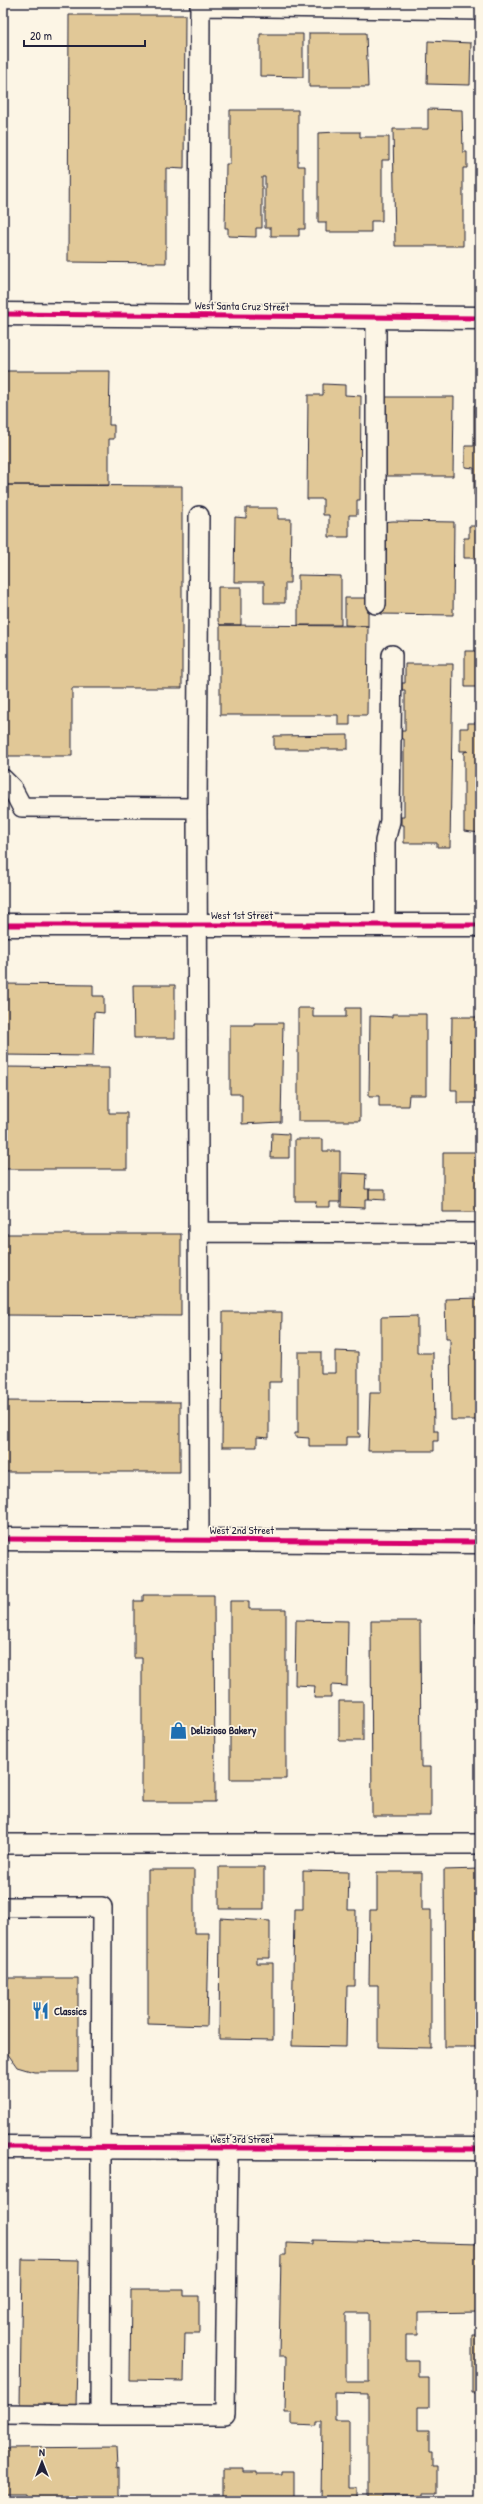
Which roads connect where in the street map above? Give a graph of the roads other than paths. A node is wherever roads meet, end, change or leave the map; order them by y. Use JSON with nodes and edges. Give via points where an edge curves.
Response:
{"nodes":[{"id":1,"x":200,"y":5,"type":"edge"},
{"id":2,"x":480,"y":10,"type":"edge"},
{"id":3,"x":3,"y":314,"type":"edge"},
{"id":4,"x":199,"y":315,"type":"junction"},
{"id":5,"x":376,"y":317,"type":"junction"},
{"id":6,"x":480,"y":318,"type":"edge"},
{"id":7,"x":199,"y":516,"type":"dead end"},
{"id":8,"x":376,"y":604,"type":"dead end"},
{"id":9,"x":392,"y":655,"type":"dead end"},
{"id":10,"x":3,"y":779,"type":"edge"},
{"id":11,"x":197,"y":808,"type":"junction"},
{"id":12,"x":3,"y":925,"type":"edge"},
{"id":13,"x":199,"y":925,"type":"junction"},
{"id":14,"x":385,"y":925,"type":"junction"},
{"id":15,"x":480,"y":925,"type":"edge"},
{"id":16,"x":198,"y":1232,"type":"junction"},
{"id":17,"x":480,"y":1233,"type":"edge"},
{"id":18,"x":3,"y":1539,"type":"edge"},
{"id":19,"x":199,"y":1540,"type":"junction"},
{"id":20,"x":480,"y":1542,"type":"edge"},
{"id":21,"x":3,"y":1844,"type":"edge"},
{"id":22,"x":480,"y":1844,"type":"edge"},
{"id":23,"x":3,"y":1907,"type":"edge"},
{"id":24,"x":3,"y":2147,"type":"edge"},
{"id":25,"x":103,"y":2148,"type":"junction"},
{"id":26,"x":228,"y":2149,"type":"junction"},
{"id":27,"x":480,"y":2149,"type":"edge"},
{"id":28,"x":3,"y":2414,"type":"edge"},
{"id":29,"x":100,"y":2415,"type":"junction"}],
"edges":[{"from":1,"to":2,"type":"lane"},
{"from":1,"to":4,"type":"lane"},
{"from":3,"to":4,"type":"street","name":"West Santa Cruz Street"},
{"from":4,"to":5,"type":"street","name":"West Santa Cruz Street"},
{"from":5,"to":6,"type":"street","name":"West Santa Cruz Street"},
{"from":5,"to":8,"type":"lane"},
{"from":7,"to":11,"type":"lane"},
{"from":9,"to":14,"type":"lane","via":[[390,821],[385,841]]},
{"from":10,"to":11,"type":"lane","via":[[12,788],[22,807]]},
{"from":11,"to":13,"type":"lane"},
{"from":12,"to":13,"type":"street","name":"West 1st Street"},
{"from":13,"to":14,"type":"street","name":"West 1st Street"},
{"from":13,"to":16,"type":"lane"},
{"from":14,"to":15,"type":"street","name":"West 1st Street"},
{"from":16,"to":17,"type":"lane"},
{"from":16,"to":19,"type":"lane"},
{"from":18,"to":19,"type":"street","name":"West 2nd Street"},
{"from":19,"to":20,"type":"street","name":"West 2nd Street"},
{"from":21,"to":22,"type":"lane"},
{"from":23,"to":25,"type":"lane","via":[[102,1907]]},
{"from":24,"to":25,"type":"street","name":"West 3rd Street"},
{"from":25,"to":26,"type":"street","name":"West 3rd Street"},
{"from":25,"to":29,"type":"lane"},
{"from":26,"to":27,"type":"street","name":"West 3rd Street"},
{"from":26,"to":29,"type":"lane","via":[[225,2415]]},
{"from":28,"to":29,"type":"lane"}]}
